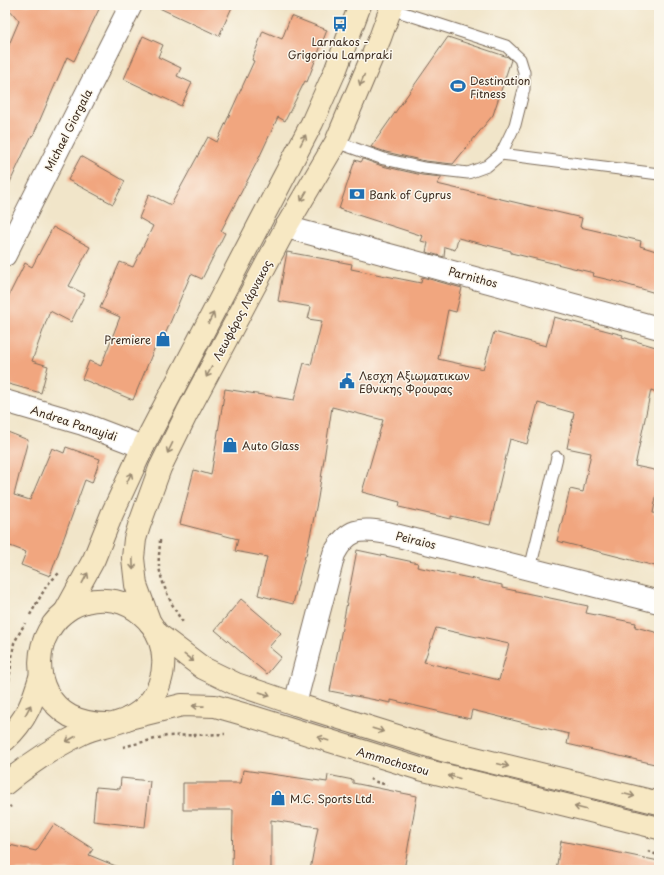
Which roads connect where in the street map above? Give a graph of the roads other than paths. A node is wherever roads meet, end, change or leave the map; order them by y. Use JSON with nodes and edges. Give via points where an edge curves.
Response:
{"nodes":[{"id":1,"x":131,"y":5,"type":"edge"},
{"id":2,"x":360,"y":5,"type":"edge"},
{"id":3,"x":392,"y":7,"type":"edge"},
{"id":4,"x":336,"y":142,"type":"junction"},
{"id":5,"x":501,"y":154,"type":"junction"},
{"id":6,"x":659,"y":174,"type":"edge"},
{"id":7,"x":286,"y":227,"type":"junction"},
{"id":8,"x":5,"y":255,"type":"edge"},
{"id":9,"x":659,"y":328,"type":"edge"},
{"id":10,"x":5,"y":401,"type":"edge"},
{"id":11,"x":143,"y":447,"type":"junction"},
{"id":12,"x":557,"y":457,"type":"dead end"},
{"id":13,"x":530,"y":569,"type":"junction"},
{"id":14,"x":659,"y":602,"type":"edge"},
{"id":15,"x":65,"y":612,"type":"junction"},
{"id":16,"x":154,"y":629,"type":"junction"},
{"id":17,"x":40,"y":674,"type":"junction"},
{"id":18,"x":295,"y":704,"type":"junction"},
{"id":19,"x":129,"y":718,"type":"junction"},
{"id":20,"x":107,"y":724,"type":"junction"},
{"id":21,"x":5,"y":740,"type":"edge"},
{"id":22,"x":5,"y":784,"type":"edge"},
{"id":23,"x":659,"y":803,"type":"edge"},
{"id":24,"x":659,"y":828,"type":"edge"}],
"edges":[{"from":1,"to":8,"type":"street","name":"Michael Giorgala"},
{"from":11,"to":2,"type":"main road","name":"Λεωφόρος Λάρνακος","one_way":true,"via":[[312,123]]},
{"from":3,"to":4,"type":"main road","name":"Λεωφόρος Λάρνακος","one_way":true},
{"from":3,"to":5,"type":"lane","via":[[506,46],[520,59],[524,72],[524,89],[515,125]]},
{"from":4,"to":5,"type":"lane","via":[[384,159],[424,168],[468,173],[488,166]]},
{"from":4,"to":7,"type":"main road","name":"Λεωφόρος Λάρνακος","one_way":true},
{"from":5,"to":6,"type":"lane"},
{"from":7,"to":9,"type":"street","name":"Parnithos"},
{"from":7,"to":16,"type":"main road","name":"Λεωφόρος Λάρνακος","one_way":true,"via":[[187,413],[160,468],[138,526],[133,570],[136,586]]},
{"from":10,"to":11,"type":"street","name":"Andrea Panayidi","via":[[83,424]]},
{"from":15,"to":11,"type":"main road","name":"Λεωφόρος Λάρνακος","one_way":true,"via":[[94,559]]},
{"from":12,"to":13,"type":"lane"},
{"from":13,"to":14,"type":"street","name":"Peiraios"},
{"from":13,"to":18,"type":"street","name":"Peiraios","via":[[387,533],[368,529],[355,532],[341,541],[334,554]]},
{"from":15,"to":16,"type":"main road","name":"Λεωφόρος Λάρνακος","via":[[79,604],[105,600],[136,610]]},
{"from":15,"to":17,"type":"main road","name":"Λεωφόρος Λάρνακος","via":[[56,619],[44,639],[40,656]]},
{"from":16,"to":18,"type":"main road","one_way":true,"via":[[203,668],[236,684]]},
{"from":16,"to":19,"type":"main road","name":"Λεωφόρος Λάρνακος","via":[[164,655],[162,677],[154,697],[147,706]]},
{"from":17,"to":20,"type":"main road","name":"Λεωφόρος Λάρνακος","via":[[49,696],[68,715],[80,721]]},
{"from":21,"to":17,"type":"main road","name":"Λεωφόρος Λάρνακος","one_way":true,"via":[[24,718],[33,701]]},
{"from":18,"to":23,"type":"main road","one_way":true,"via":[[442,750]]},
{"from":19,"to":20,"type":"main road","name":"Λεωφόρος Λάρνακος"},
{"from":24,"to":19,"type":"main road","name":"Ammochostou","one_way":true,"via":[[420,769],[214,706],[182,705]]},
{"from":20,"to":22,"type":"main road","name":"Λεωφόρος Λάρνακος","one_way":true,"via":[[82,733]]}]}
